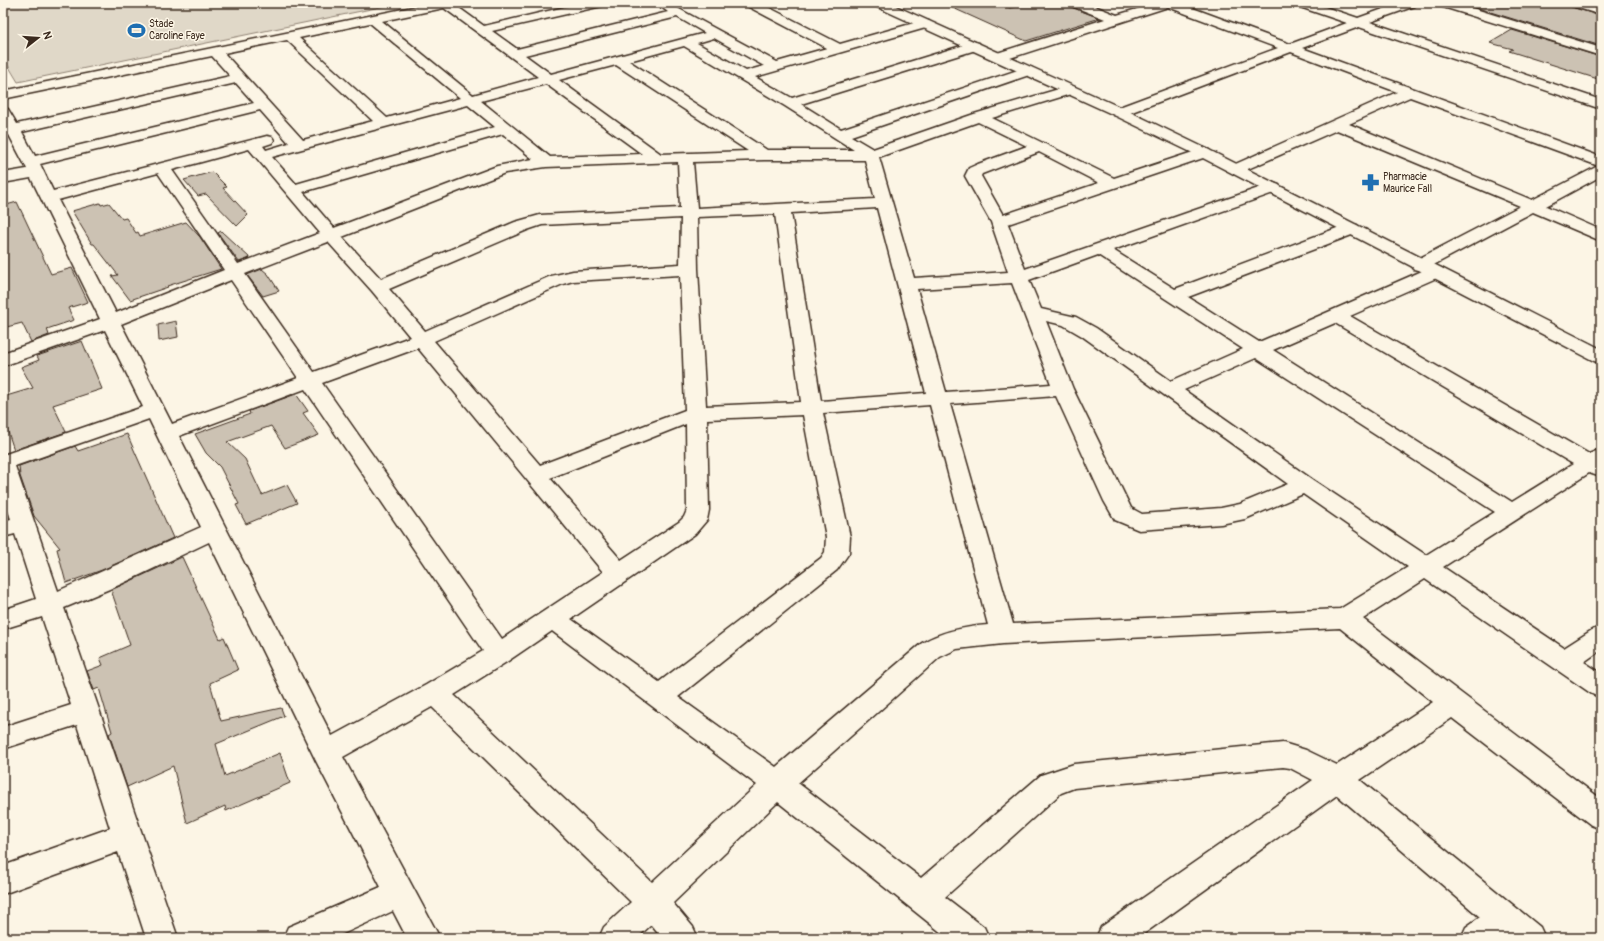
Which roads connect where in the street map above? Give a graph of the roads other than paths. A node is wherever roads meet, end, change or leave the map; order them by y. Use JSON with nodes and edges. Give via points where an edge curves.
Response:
{"nodes":[{"id":1,"x":448,"y":3,"type":"edge"},
{"id":2,"x":598,"y":3,"type":"edge"},
{"id":3,"x":661,"y":3,"type":"edge"},
{"id":4,"x":751,"y":3,"type":"edge"},
{"id":5,"x":879,"y":3,"type":"edge"},
{"id":6,"x":1076,"y":3,"type":"edge"},
{"id":7,"x":1168,"y":3,"type":"edge"},
{"id":8,"x":1301,"y":3,"type":"edge"},
{"id":9,"x":1411,"y":3,"type":"edge"},
{"id":10,"x":1444,"y":3,"type":"edge"},
{"id":11,"x":1576,"y":3,"type":"edge"},
{"id":12,"x":1592,"y":5,"type":"edge"},
{"id":13,"x":1601,"y":11,"type":"edge"},
{"id":14,"x":679,"y":13,"type":"junction"},
{"id":15,"x":372,"y":19,"type":"junction"},
{"id":16,"x":1118,"y":20,"type":"junction"},
{"id":17,"x":1359,"y":22,"type":"junction"},
{"id":18,"x":925,"y":24,"type":"junction"},
{"id":19,"x":482,"y":30,"type":"junction"},
{"id":20,"x":716,"y":34,"type":"junction"},
{"id":21,"x":290,"y":36,"type":"junction"},
{"id":22,"x":686,"y":42,"type":"junction"},
{"id":23,"x":974,"y":46,"type":"junction"},
{"id":24,"x":1290,"y":48,"type":"junction"},
{"id":25,"x":839,"y":49,"type":"junction"},
{"id":26,"x":215,"y":51,"type":"junction"},
{"id":27,"x":1601,"y":52,"type":"edge"},
{"id":28,"x":514,"y":54,"type":"junction"},
{"id":29,"x":999,"y":57,"type":"junction"},
{"id":30,"x":618,"y":60,"type":"junction"},
{"id":31,"x":775,"y":67,"type":"junction"},
{"id":32,"x":1027,"y":71,"type":"junction"},
{"id":33,"x":744,"y":76,"type":"junction"},
{"id":34,"x":239,"y":78,"type":"junction"},
{"id":35,"x":548,"y":79,"type":"junction"},
{"id":36,"x":1068,"y":90,"type":"junction"},
{"id":37,"x":1409,"y":92,"type":"junction"},
{"id":38,"x":3,"y":95,"type":"edge"},
{"id":39,"x":470,"y":100,"type":"junction"},
{"id":40,"x":790,"y":103,"type":"junction"},
{"id":41,"x":263,"y":105,"type":"junction"},
{"id":42,"x":1601,"y":106,"type":"edge"},
{"id":43,"x":1119,"y":112,"type":"junction"},
{"id":44,"x":979,"y":117,"type":"junction"},
{"id":45,"x":384,"y":123,"type":"junction"},
{"id":46,"x":7,"y":124,"type":"edge"},
{"id":47,"x":1336,"y":124,"type":"junction"},
{"id":48,"x":505,"y":129,"type":"junction"},
{"id":49,"x":839,"y":135,"type":"junction"},
{"id":50,"x":294,"y":140,"type":"junction"},
{"id":51,"x":1040,"y":146,"type":"junction"},
{"id":52,"x":258,"y":149,"type":"junction"},
{"id":53,"x":1204,"y":153,"type":"junction"},
{"id":54,"x":764,"y":155,"type":"junction"},
{"id":55,"x":871,"y":155,"type":"junction"},
{"id":56,"x":685,"y":158,"type":"junction"},
{"id":57,"x":658,"y":159,"type":"junction"},
{"id":58,"x":546,"y":162,"type":"junction"},
{"id":59,"x":1601,"y":162,"type":"edge"},
{"id":60,"x":34,"y":167,"type":"junction"},
{"id":61,"x":162,"y":167,"type":"junction"},
{"id":62,"x":1236,"y":169,"type":"junction"},
{"id":63,"x":1601,"y":170,"type":"edge"},
{"id":64,"x":3,"y":178,"type":"edge"},
{"id":65,"x":1113,"y":184,"type":"junction"},
{"id":66,"x":1273,"y":188,"type":"junction"},
{"id":67,"x":294,"y":190,"type":"junction"},
{"id":68,"x":49,"y":197,"type":"junction"},
{"id":69,"x":884,"y":202,"type":"junction"},
{"id":70,"x":1533,"y":206,"type":"junction"},
{"id":71,"x":782,"y":209,"type":"junction"},
{"id":72,"x":688,"y":213,"type":"junction"},
{"id":73,"x":999,"y":222,"type":"junction"},
{"id":74,"x":1351,"y":229,"type":"junction"},
{"id":75,"x":330,"y":234,"type":"junction"},
{"id":76,"x":1601,"y":236,"type":"edge"},
{"id":77,"x":1100,"y":249,"type":"junction"},
{"id":78,"x":1428,"y":268,"type":"junction"},
{"id":79,"x":689,"y":269,"type":"junction"},
{"id":80,"x":234,"y":272,"type":"junction"},
{"id":81,"x":1019,"y":277,"type":"junction"},
{"id":82,"x":906,"y":284,"type":"junction"},
{"id":83,"x":378,"y":287,"type":"junction"},
{"id":84,"x":1173,"y":296,"type":"junction"},
{"id":85,"x":1033,"y":313,"type":"junction"},
{"id":86,"x":1337,"y":316,"type":"junction"},
{"id":87,"x":111,"y":321,"type":"junction"},
{"id":88,"x":422,"y":340,"type":"junction"},
{"id":89,"x":1258,"y":350,"type":"junction"},
{"id":90,"x":1601,"y":357,"type":"edge"},
{"id":91,"x":3,"y":360,"type":"edge"},
{"id":92,"x":310,"y":380,"type":"junction"},
{"id":93,"x":1171,"y":388,"type":"junction"},
{"id":94,"x":1063,"y":389,"type":"junction"},
{"id":95,"x":938,"y":399,"type":"junction"},
{"id":96,"x":812,"y":408,"type":"junction"},
{"id":97,"x":154,"y":410,"type":"junction"},
{"id":98,"x":696,"y":413,"type":"junction"},
{"id":99,"x":167,"y":433,"type":"junction"},
{"id":100,"x":3,"y":463,"type":"edge"},
{"id":101,"x":1597,"y":464,"type":"edge"},
{"id":102,"x":536,"y":475,"type":"junction"},
{"id":103,"x":1305,"y":485,"type":"junction"},
{"id":104,"x":1512,"y":512,"type":"junction"},
{"id":105,"x":13,"y":527,"type":"edge"},
{"id":106,"x":215,"y":530,"type":"junction"},
{"id":107,"x":1426,"y":566,"type":"junction"},
{"id":108,"x":618,"y":573,"type":"junction"},
{"id":109,"x":50,"y":604,"type":"junction"},
{"id":110,"x":1345,"y":618,"type":"junction"},
{"id":111,"x":553,"y":619,"type":"junction"},
{"id":112,"x":3,"y":620,"type":"edge"},
{"id":113,"x":1003,"y":634,"type":"junction"},
{"id":114,"x":1601,"y":637,"type":"edge"},
{"id":115,"x":499,"y":654,"type":"junction"},
{"id":116,"x":1565,"y":662,"type":"junction"},
{"id":117,"x":1601,"y":687,"type":"edge"},
{"id":118,"x":435,"y":693,"type":"junction"},
{"id":119,"x":660,"y":696,"type":"junction"},
{"id":120,"x":1453,"y":703,"type":"junction"},
{"id":121,"x":86,"y":711,"type":"junction"},
{"id":122,"x":3,"y":738,"type":"edge"},
{"id":123,"x":326,"y":754,"type":"junction"},
{"id":124,"x":1338,"y":779,"type":"junction"},
{"id":125,"x":777,"y":784,"type":"junction"},
{"id":126,"x":1601,"y":816,"type":"edge"},
{"id":127,"x":128,"y":836,"type":"junction"},
{"id":128,"x":3,"y":880,"type":"edge"},
{"id":129,"x":400,"y":893,"type":"junction"},
{"id":130,"x":922,"y":897,"type":"junction"},
{"id":131,"x":652,"y":902,"type":"junction"},
{"id":132,"x":1504,"y":917,"type":"junction"},
{"id":133,"x":162,"y":938,"type":"edge"},
{"id":134,"x":299,"y":938,"type":"edge"},
{"id":135,"x":424,"y":938,"type":"edge"},
{"id":136,"x":615,"y":938,"type":"edge"},
{"id":137,"x":682,"y":938,"type":"edge"},
{"id":138,"x":973,"y":938,"type":"edge"},
{"id":139,"x":1112,"y":938,"type":"edge"},
{"id":140,"x":1478,"y":938,"type":"edge"},
{"id":141,"x":1529,"y":938,"type":"edge"}],
"edges":[{"from":1,"to":15,"type":"street"},
{"from":1,"to":19,"type":"street"},
{"from":2,"to":19,"type":"street"},
{"from":3,"to":14,"type":"street"},
{"from":4,"to":25,"type":"street"},
{"from":5,"to":18,"type":"street"},
{"from":6,"to":16,"type":"street"},
{"from":7,"to":16,"type":"street"},
{"from":7,"to":24,"type":"street"},
{"from":8,"to":17,"type":"street"},
{"from":9,"to":17,"type":"street"},
{"from":10,"to":27,"type":"street"},
{"from":11,"to":12,"type":"street"},
{"from":12,"to":13,"type":"street"},
{"from":14,"to":20,"type":"street"},
{"from":14,"to":28,"type":"street"},
{"from":15,"to":21,"type":"street"},
{"from":15,"to":39,"type":"street"},
{"from":16,"to":29,"type":"street"},
{"from":17,"to":24,"type":"street"},
{"from":17,"to":42,"type":"street"},
{"from":18,"to":23,"type":"street"},
{"from":18,"to":25,"type":"street"},
{"from":19,"to":28,"type":"street"},
{"from":20,"to":22,"type":"street"},
{"from":20,"to":31,"type":"street"},
{"from":21,"to":26,"type":"street"},
{"from":21,"to":45,"type":"street"},
{"from":22,"to":30,"type":"street"},
{"from":22,"to":33,"type":"street"},
{"from":23,"to":29,"type":"street"},
{"from":23,"to":40,"type":"street"},
{"from":24,"to":37,"type":"street"},
{"from":24,"to":43,"type":"street"},
{"from":25,"to":31,"type":"street"},
{"from":26,"to":34,"type":"street"},
{"from":26,"to":38,"type":"street"},
{"from":28,"to":35,"type":"street"},
{"from":29,"to":32,"type":"street"},
{"from":30,"to":35,"type":"street"},
{"from":30,"to":54,"type":"street"},
{"from":31,"to":33,"type":"street"},
{"from":32,"to":36,"type":"street"},
{"from":32,"to":49,"type":"street"},
{"from":33,"to":40,"type":"street"},
{"from":34,"to":41,"type":"street"},
{"from":34,"to":46,"type":"street"},
{"from":35,"to":39,"type":"street"},
{"from":35,"to":57,"type":"street"},
{"from":36,"to":43,"type":"street"},
{"from":36,"to":44,"type":"street"},
{"from":37,"to":47,"type":"street"},
{"from":37,"to":59,"type":"street"},
{"from":39,"to":45,"type":"street"},
{"from":39,"to":48,"type":"street"},
{"from":40,"to":49,"type":"street"},
{"from":41,"to":50,"type":"street"},
{"from":41,"to":60,"type":"street"},
{"from":43,"to":53,"type":"street"},
{"from":44,"to":51,"type":"street"},
{"from":44,"to":55,"type":"street"},
{"from":45,"to":50,"type":"street"},
{"from":46,"to":60,"type":"street"},
{"from":47,"to":62,"type":"street"},
{"from":47,"to":70,"type":"street"},
{"from":48,"to":58,"type":"street"},
{"from":48,"to":67,"type":"street"},
{"from":49,"to":55,"type":"street"},
{"from":50,"to":52,"type":"street"},
{"from":51,"to":65,"type":"street"},
{"from":51,"to":73,"type":"street","via":[[975,171],[973,176]]},
{"from":52,"to":61,"type":"street"},
{"from":52,"to":67,"type":"street"},
{"from":53,"to":62,"type":"street"},
{"from":53,"to":65,"type":"street"},
{"from":54,"to":55,"type":"street"},
{"from":54,"to":56,"type":"street"},
{"from":55,"to":69,"type":"street"},
{"from":56,"to":57,"type":"street"},
{"from":56,"to":72,"type":"street"},
{"from":57,"to":58,"type":"street"},
{"from":58,"to":75,"type":"street","via":[[502,169]]},
{"from":60,"to":64,"type":"street"},
{"from":60,"to":68,"type":"street"},
{"from":61,"to":68,"type":"street"},
{"from":61,"to":80,"type":"street"},
{"from":62,"to":66,"type":"street"},
{"from":63,"to":70,"type":"street"},
{"from":65,"to":73,"type":"street"},
{"from":66,"to":74,"type":"street"},
{"from":66,"to":77,"type":"street"},
{"from":67,"to":75,"type":"street"},
{"from":68,"to":87,"type":"street"},
{"from":69,"to":71,"type":"street"},
{"from":69,"to":82,"type":"street"},
{"from":70,"to":76,"type":"street"},
{"from":70,"to":78,"type":"street"},
{"from":71,"to":72,"type":"street"},
{"from":71,"to":96,"type":"street"},
{"from":72,"to":79,"type":"street"},
{"from":72,"to":83,"type":"street","via":[[540,220]]},
{"from":73,"to":81,"type":"street"},
{"from":74,"to":78,"type":"street"},
{"from":74,"to":84,"type":"street"},
{"from":75,"to":80,"type":"street"},
{"from":75,"to":83,"type":"street"},
{"from":77,"to":81,"type":"street"},
{"from":77,"to":84,"type":"street"},
{"from":78,"to":86,"type":"street"},
{"from":78,"to":90,"type":"street"},
{"from":79,"to":88,"type":"street","via":[[573,276],[557,280]]},
{"from":79,"to":98,"type":"street"},
{"from":80,"to":87,"type":"street"},
{"from":80,"to":92,"type":"street"},
{"from":81,"to":82,"type":"street"},
{"from":81,"to":85,"type":"street"},
{"from":82,"to":95,"type":"street"},
{"from":83,"to":88,"type":"street"},
{"from":84,"to":89,"type":"street"},
{"from":85,"to":93,"type":"street","via":[[1076,324]]},
{"from":85,"to":94,"type":"street"},
{"from":86,"to":89,"type":"street"},
{"from":86,"to":101,"type":"street"},
{"from":87,"to":91,"type":"street"},
{"from":87,"to":97,"type":"street"},
{"from":88,"to":92,"type":"street"},
{"from":88,"to":102,"type":"street"},
{"from":89,"to":93,"type":"street"},
{"from":89,"to":104,"type":"street"},
{"from":92,"to":99,"type":"street"},
{"from":92,"to":115,"type":"street"},
{"from":93,"to":103,"type":"street"},
{"from":94,"to":95,"type":"street"},
{"from":94,"to":103,"type":"street","via":[[1115,501],[1124,514],[1139,522],[1221,516],[1245,511]]},
{"from":95,"to":96,"type":"street"},
{"from":95,"to":113,"type":"street"},
{"from":96,"to":98,"type":"street"},
{"from":96,"to":119,"type":"street","via":[[838,537],[837,553],[829,564]]},
{"from":97,"to":99,"type":"street"},
{"from":97,"to":100,"type":"street"},
{"from":98,"to":102,"type":"street"},
{"from":98,"to":108,"type":"street","via":[[698,510],[695,520],[687,528]]},
{"from":99,"to":106,"type":"street"},
{"from":100,"to":105,"type":"street"},
{"from":101,"to":104,"type":"street"},
{"from":102,"to":108,"type":"street"},
{"from":103,"to":107,"type":"street"},
{"from":104,"to":107,"type":"street"},
{"from":105,"to":109,"type":"street"},
{"from":106,"to":109,"type":"street"},
{"from":106,"to":123,"type":"street"},
{"from":107,"to":110,"type":"street"},
{"from":107,"to":116,"type":"street"},
{"from":108,"to":111,"type":"street"},
{"from":109,"to":112,"type":"street"},
{"from":109,"to":121,"type":"street"},
{"from":110,"to":113,"type":"street"},
{"from":110,"to":120,"type":"street"},
{"from":111,"to":115,"type":"street"},
{"from":111,"to":119,"type":"street"},
{"from":113,"to":125,"type":"street","via":[[957,638],[943,642]]},
{"from":114,"to":116,"type":"street"},
{"from":115,"to":118,"type":"street"},
{"from":116,"to":117,"type":"street"},
{"from":118,"to":123,"type":"street"},
{"from":118,"to":131,"type":"street"},
{"from":119,"to":125,"type":"street"},
{"from":120,"to":124,"type":"street"},
{"from":120,"to":126,"type":"street"},
{"from":121,"to":122,"type":"street"},
{"from":121,"to":127,"type":"street"},
{"from":123,"to":129,"type":"street"},
{"from":124,"to":130,"type":"street","via":[[1296,758],[1283,755],[1074,776],[1051,784]]},
{"from":124,"to":132,"type":"street"},
{"from":124,"to":139,"type":"street"},
{"from":125,"to":130,"type":"street"},
{"from":125,"to":131,"type":"street"},
{"from":127,"to":128,"type":"street"},
{"from":127,"to":133,"type":"street"},
{"from":129,"to":134,"type":"street"},
{"from":129,"to":135,"type":"street"},
{"from":130,"to":138,"type":"street"},
{"from":131,"to":136,"type":"street"},
{"from":131,"to":137,"type":"street"},
{"from":132,"to":140,"type":"street"},
{"from":132,"to":141,"type":"street"}]}
